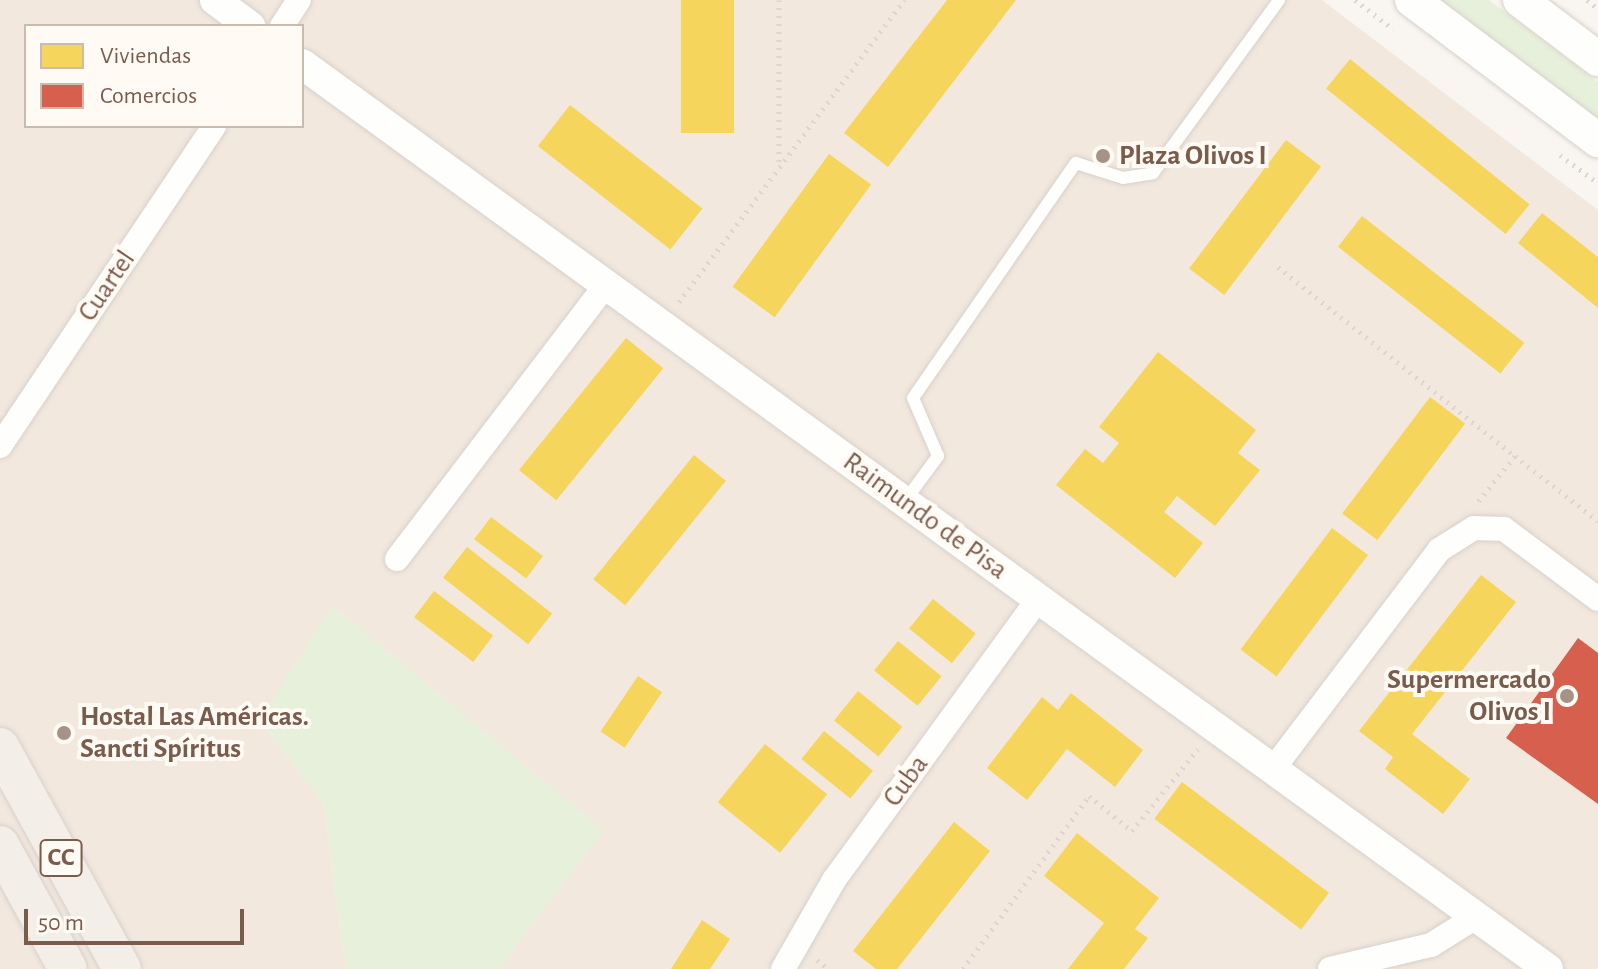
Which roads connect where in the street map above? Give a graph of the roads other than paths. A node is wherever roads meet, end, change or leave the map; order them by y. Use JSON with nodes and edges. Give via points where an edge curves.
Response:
{"nodes":[{"id":1,"x":215,"y":0,"type":"edge"},
{"id":2,"x":299,"y":0,"type":"edge"},
{"id":3,"x":1279,"y":0,"type":"edge"},
{"id":4,"x":1412,"y":0,"type":"edge"},
{"id":5,"x":1520,"y":0,"type":"edge"},
{"id":6,"x":247,"y":24,"type":"edge"},
{"id":7,"x":283,"y":24,"type":"edge"},
{"id":8,"x":1598,"y":59,"type":"edge"},
{"id":9,"x":304,"y":65,"type":"edge"},
{"id":10,"x":213,"y":128,"type":"edge"},
{"id":11,"x":1598,"y":140,"type":"edge"},
{"id":12,"x":606,"y":285,"type":"junction"},
{"id":13,"x":0,"y":446,"type":"edge"},
{"id":14,"x":905,"y":502,"type":"junction"},
{"id":15,"x":397,"y":559,"type":"dead end"},
{"id":16,"x":1038,"y":599,"type":"junction"},
{"id":17,"x":1598,"y":599,"type":"edge"},
{"id":18,"x":0,"y":747,"type":"edge"},
{"id":19,"x":1273,"y":769,"type":"junction"},
{"id":20,"x":0,"y":845,"type":"edge"},
{"id":21,"x":1476,"y":917,"type":"junction"},
{"id":22,"x":1532,"y":964,"type":"edge"},
{"id":23,"x":68,"y":969,"type":"edge"},
{"id":24,"x":122,"y":969,"type":"edge"},
{"id":25,"x":783,"y":969,"type":"edge"},
{"id":26,"x":1330,"y":969,"type":"edge"}],
"edges":[{"from":1,"to":6,"type":"street"},
{"from":2,"to":7,"type":"street"},
{"from":3,"to":14,"type":"lane","via":[[1153,173],[1123,178],[1076,163],[913,398],[938,456]]},
{"from":4,"to":11,"type":"main road"},
{"from":5,"to":8,"type":"main road"},
{"from":9,"to":12,"type":"street","name":"Raimundo de Pisa"},
{"from":10,"to":13,"type":"street","name":"Cuartel"},
{"from":12,"to":14,"type":"street","name":"Raimundo de Pisa"},
{"from":12,"to":15,"type":"street"},
{"from":14,"to":16,"type":"street","name":"Raimundo de Pisa"},
{"from":16,"to":19,"type":"street","name":"Raimundo de Pisa"},
{"from":16,"to":25,"type":"street","name":"Cuba","via":[[834,880]]},
{"from":17,"to":19,"type":"street","via":[[1504,529],[1474,528],[1439,550]]},
{"from":18,"to":24,"type":"main road","number":"CC"},
{"from":19,"to":21,"type":"street","name":"Raimundo de Pisa"},
{"from":20,"to":23,"type":"main road","number":"CC"},
{"from":21,"to":22,"type":"street","name":"Raimundo de Pisa"},
{"from":21,"to":26,"type":"street","via":[[1431,945]]}]}
